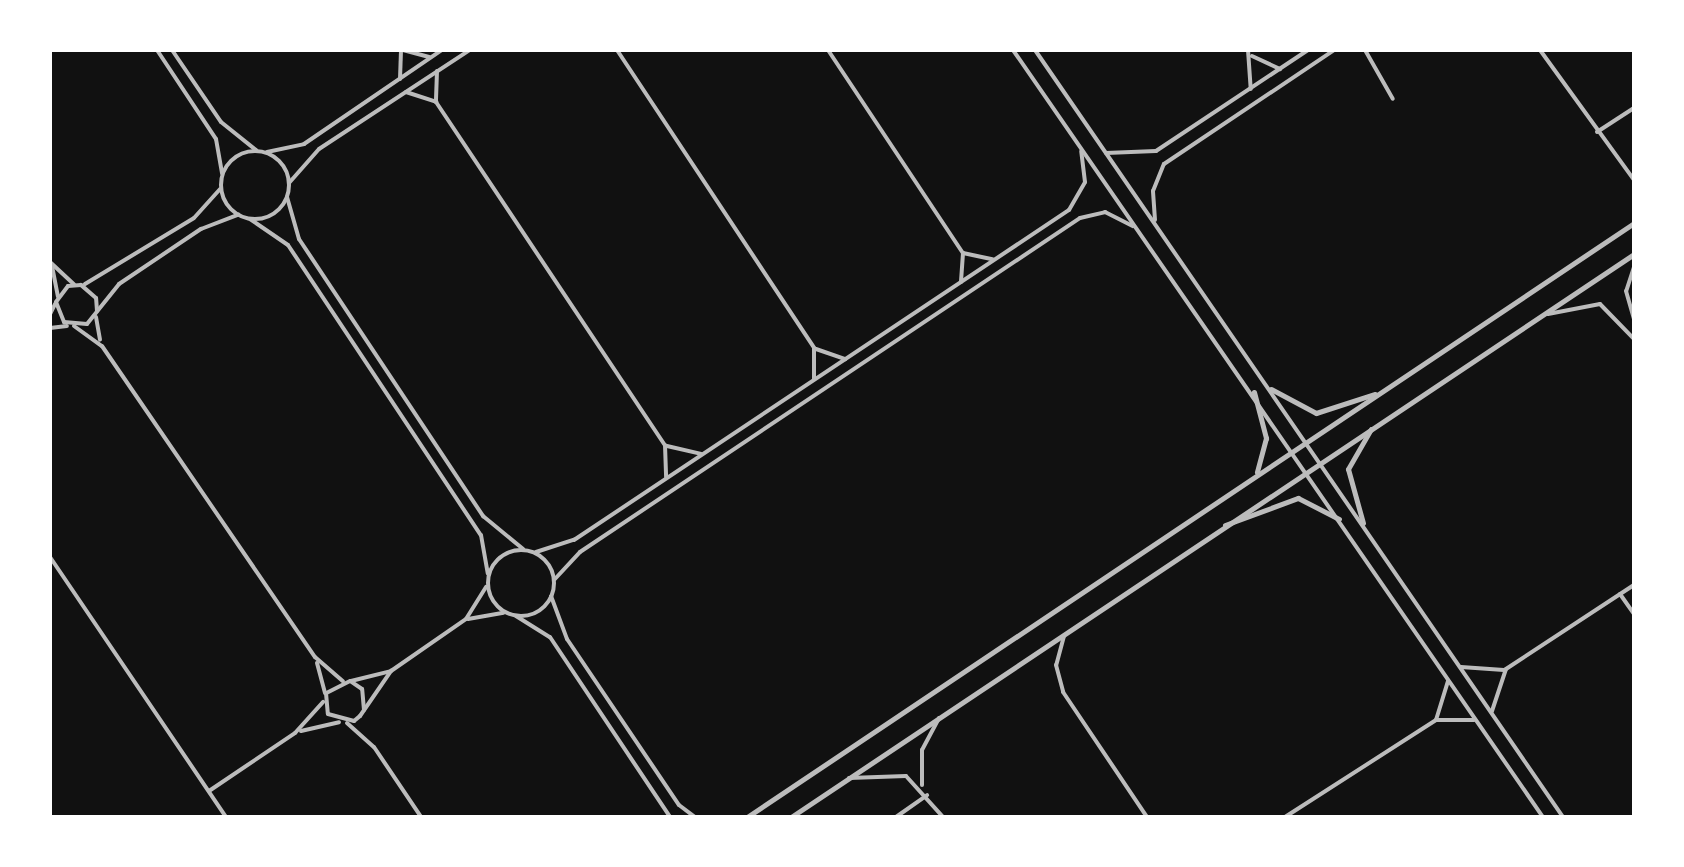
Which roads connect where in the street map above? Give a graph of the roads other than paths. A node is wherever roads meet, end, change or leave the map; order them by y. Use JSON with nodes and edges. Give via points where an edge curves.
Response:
{"nodes":[{"id":1,"x":157,"y":50,"type":"edge"},
{"id":2,"x":172,"y":50,"type":"edge"},
{"id":3,"x":402,"y":50,"type":"edge"},
{"id":4,"x":442,"y":50,"type":"edge"},
{"id":5,"x":470,"y":50,"type":"edge"},
{"id":6,"x":617,"y":50,"type":"edge"},
{"id":7,"x":828,"y":50,"type":"edge"},
{"id":8,"x":1013,"y":50,"type":"edge"},
{"id":9,"x":1035,"y":50,"type":"edge"},
{"id":10,"x":1308,"y":50,"type":"edge"},
{"id":11,"x":1334,"y":50,"type":"edge"},
{"id":12,"x":1365,"y":50,"type":"edge"},
{"id":13,"x":1540,"y":50,"type":"edge"},
{"id":14,"x":1249,"y":52,"type":"edge"},
{"id":15,"x":431,"y":58,"type":"junction"},
{"id":16,"x":1281,"y":69,"type":"junction"},
{"id":17,"x":437,"y":71,"type":"junction"},
{"id":18,"x":400,"y":79,"type":"junction"},
{"id":19,"x":1251,"y":89,"type":"junction"},
{"id":20,"x":406,"y":92,"type":"junction"},
{"id":21,"x":1393,"y":99,"type":"dead end"},
{"id":22,"x":436,"y":102,"type":"junction"},
{"id":23,"x":1634,"y":108,"type":"edge"},
{"id":24,"x":1597,"y":132,"type":"junction"},
{"id":25,"x":1080,"y":149,"type":"junction"},
{"id":26,"x":262,"y":152,"type":"junction"},
{"id":27,"x":1104,"y":153,"type":"junction"},
{"id":28,"x":223,"y":175,"type":"junction"},
{"id":29,"x":1634,"y":180,"type":"edge"},
{"id":30,"x":289,"y":183,"type":"junction"},
{"id":31,"x":221,"y":187,"type":"junction"},
{"id":32,"x":287,"y":197,"type":"junction"},
{"id":33,"x":238,"y":215,"type":"junction"},
{"id":34,"x":250,"y":219,"type":"junction"},
{"id":35,"x":1156,"y":223,"type":"junction"},
{"id":36,"x":1634,"y":223,"type":"edge"},
{"id":37,"x":1138,"y":230,"type":"junction"},
{"id":38,"x":963,"y":253,"type":"junction"},
{"id":39,"x":1634,"y":254,"type":"edge"},
{"id":40,"x":995,"y":259,"type":"junction"},
{"id":41,"x":51,"y":263,"type":"edge"},
{"id":42,"x":1634,"y":267,"type":"edge"},
{"id":43,"x":960,"y":282,"type":"junction"},
{"id":44,"x":74,"y":284,"type":"junction"},
{"id":45,"x":81,"y":285,"type":"junction"},
{"id":46,"x":58,"y":296,"type":"junction"},
{"id":47,"x":56,"y":302,"type":"junction"},
{"id":48,"x":96,"y":313,"type":"junction"},
{"id":49,"x":50,"y":314,"type":"edge"},
{"id":50,"x":1541,"y":316,"type":"junction"},
{"id":51,"x":1634,"y":319,"type":"edge"},
{"id":52,"x":72,"y":326,"type":"junction"},
{"id":53,"x":50,"y":328,"type":"edge"},
{"id":54,"x":1634,"y":339,"type":"edge"},
{"id":55,"x":102,"y":346,"type":"junction"},
{"id":56,"x":814,"y":348,"type":"junction"},
{"id":57,"x":845,"y":359,"type":"junction"},
{"id":58,"x":812,"y":381,"type":"junction"},
{"id":59,"x":1271,"y":389,"type":"junction"},
{"id":60,"x":1254,"y":392,"type":"junction"},
{"id":61,"x":1383,"y":392,"type":"junction"},
{"id":62,"x":1374,"y":425,"type":"junction"},
{"id":63,"x":1308,"y":440,"type":"junction"},
{"id":64,"x":665,"y":445,"type":"junction"},
{"id":65,"x":1293,"y":450,"type":"junction"},
{"id":66,"x":703,"y":454,"type":"junction"},
{"id":67,"x":1321,"y":458,"type":"junction"},
{"id":68,"x":1305,"y":468,"type":"junction"},
{"id":69,"x":1257,"y":473,"type":"junction"},
{"id":70,"x":665,"y":479,"type":"junction"},
{"id":71,"x":1339,"y":519,"type":"junction"},
{"id":72,"x":1363,"y":523,"type":"junction"},
{"id":73,"x":1217,"y":528,"type":"junction"},
{"id":74,"x":523,"y":549,"type":"junction"},
{"id":75,"x":536,"y":552,"type":"junction"},
{"id":76,"x":50,"y":557,"type":"edge"},
{"id":77,"x":488,"y":573,"type":"junction"},
{"id":78,"x":554,"y":580,"type":"junction"},
{"id":79,"x":487,"y":584,"type":"junction"},
{"id":80,"x":1634,"y":585,"type":"edge"},
{"id":81,"x":1620,"y":594,"type":"junction"},
{"id":82,"x":551,"y":596,"type":"junction"},
{"id":83,"x":505,"y":612,"type":"junction"},
{"id":84,"x":1634,"y":614,"type":"edge"},
{"id":85,"x":516,"y":616,"type":"junction"},
{"id":86,"x":466,"y":619,"type":"junction"},
{"id":87,"x":1070,"y":628,"type":"junction"},
{"id":88,"x":315,"y":657,"type":"junction"},
{"id":89,"x":1461,"y":667,"type":"junction"},
{"id":90,"x":1506,"y":669,"type":"junction"},
{"id":91,"x":391,"y":671,"type":"junction"},
{"id":92,"x":1448,"y":679,"type":"junction"},
{"id":93,"x":343,"y":681,"type":"junction"},
{"id":94,"x":350,"y":681,"type":"junction"},
{"id":95,"x":326,"y":693,"type":"junction"},
{"id":96,"x":324,"y":700,"type":"junction"},
{"id":97,"x":364,"y":710,"type":"junction"},
{"id":98,"x":1492,"y":711,"type":"junction"},
{"id":99,"x":941,"y":716,"type":"junction"},
{"id":100,"x":1436,"y":720,"type":"junction"},
{"id":101,"x":1476,"y":720,"type":"junction"},
{"id":102,"x":340,"y":722,"type":"junction"},
{"id":103,"x":347,"y":723,"type":"junction"},
{"id":104,"x":295,"y":733,"type":"junction"},
{"id":105,"x":848,"y":778,"type":"junction"},
{"id":106,"x":923,"y":787,"type":"junction"},
{"id":107,"x":209,"y":791,"type":"junction"},
{"id":108,"x":928,"y":795,"type":"junction"},
{"id":109,"x":226,"y":817,"type":"edge"},
{"id":110,"x":421,"y":817,"type":"edge"},
{"id":111,"x":670,"y":817,"type":"edge"},
{"id":112,"x":695,"y":817,"type":"edge"},
{"id":113,"x":747,"y":817,"type":"edge"},
{"id":114,"x":791,"y":817,"type":"edge"},
{"id":115,"x":896,"y":817,"type":"edge"},
{"id":116,"x":943,"y":817,"type":"edge"},
{"id":117,"x":1147,"y":817,"type":"edge"},
{"id":118,"x":1285,"y":817,"type":"edge"},
{"id":119,"x":1543,"y":817,"type":"edge"},
{"id":120,"x":1563,"y":817,"type":"edge"}],
"edges":[{"from":1,"to":28,"type":"street","via":[[216,139]]},
{"from":2,"to":26,"type":"street","via":[[221,122]]},
{"from":3,"to":15,"type":"street"},
{"from":3,"to":18,"type":"street"},
{"from":4,"to":15,"type":"street"},
{"from":5,"to":17,"type":"street"},
{"from":6,"to":56,"type":"street"},
{"from":7,"to":38,"type":"street"},
{"from":8,"to":25,"type":"street"},
{"from":9,"to":27,"type":"street"},
{"from":10,"to":16,"type":"street"},
{"from":11,"to":35,"type":"street","via":[[1164,164],[1153,191]]},
{"from":12,"to":21,"type":"street"},
{"from":13,"to":24,"type":"street"},
{"from":14,"to":16,"type":"street"},
{"from":14,"to":19,"type":"street"},
{"from":15,"to":18,"type":"street"},
{"from":16,"to":19,"type":"street"},
{"from":17,"to":20,"type":"street"},
{"from":17,"to":22,"type":"street"},
{"from":18,"to":26,"type":"street","via":[[304,144]]},
{"from":19,"to":27,"type":"street","via":[[1156,151]]},
{"from":20,"to":22,"type":"street"},
{"from":20,"to":30,"type":"street","via":[[319,149]]},
{"from":22,"to":64,"type":"street"},
{"from":23,"to":24,"type":"street"},
{"from":24,"to":29,"type":"street"},
{"from":25,"to":37,"type":"street"},
{"from":25,"to":40,"type":"street","via":[[1086,176],[1078,201]]},
{"from":26,"to":28,"type":"street","via":[[239,155]]},
{"from":26,"to":30,"type":"street","via":[[282,164]]},
{"from":27,"to":35,"type":"street"},
{"from":28,"to":31,"type":"street"},
{"from":30,"to":32,"type":"street"},
{"from":31,"to":33,"type":"street"},
{"from":31,"to":45,"type":"street","via":[[194,218]]},
{"from":32,"to":34,"type":"street","via":[[275,213]]},
{"from":32,"to":74,"type":"street","via":[[299,239],[483,516]]},
{"from":33,"to":34,"type":"street"},
{"from":33,"to":48,"type":"street","via":[[201,229],[119,284]]},
{"from":34,"to":77,"type":"street","via":[[280,236],[306,272],[481,535]]},
{"from":35,"to":59,"type":"street"},
{"from":36,"to":61,"type":"street"},
{"from":37,"to":60,"type":"street"},
{"from":37,"to":78,"type":"street","via":[[1112,214],[1080,218],[580,552]]},
{"from":38,"to":40,"type":"street"},
{"from":38,"to":43,"type":"street"},
{"from":39,"to":50,"type":"street"},
{"from":40,"to":43,"type":"street"},
{"from":41,"to":44,"type":"street"},
{"from":41,"to":46,"type":"street"},
{"from":42,"to":51,"type":"street","via":[[1626,291]]},
{"from":43,"to":57,"type":"street"},
{"from":44,"to":45,"type":"street"},
{"from":44,"to":46,"type":"street"},
{"from":45,"to":48,"type":"street","via":[[96,298]]},
{"from":46,"to":47,"type":"street"},
{"from":47,"to":49,"type":"street"},
{"from":47,"to":52,"type":"street"},
{"from":48,"to":52,"type":"street"},
{"from":48,"to":55,"type":"street"},
{"from":50,"to":54,"type":"street","via":[[1600,304]]},
{"from":50,"to":62,"type":"street"},
{"from":52,"to":53,"type":"street"},
{"from":52,"to":55,"type":"street"},
{"from":55,"to":88,"type":"street"},
{"from":56,"to":57,"type":"street"},
{"from":56,"to":58,"type":"street"},
{"from":57,"to":58,"type":"street"},
{"from":58,"to":66,"type":"street"},
{"from":59,"to":61,"type":"street","via":[[1316,413]]},
{"from":59,"to":63,"type":"street"},
{"from":60,"to":65,"type":"street"},
{"from":60,"to":69,"type":"street","via":[[1266,438]]},
{"from":61,"to":63,"type":"street"},
{"from":62,"to":67,"type":"street"},
{"from":62,"to":72,"type":"street","via":[[1348,469]]},
{"from":63,"to":65,"type":"street"},
{"from":63,"to":67,"type":"street"},
{"from":64,"to":66,"type":"street"},
{"from":64,"to":70,"type":"street"},
{"from":65,"to":68,"type":"street"},
{"from":65,"to":69,"type":"street"},
{"from":66,"to":70,"type":"street"},
{"from":67,"to":68,"type":"street"},
{"from":67,"to":72,"type":"street"},
{"from":68,"to":71,"type":"street"},
{"from":68,"to":73,"type":"street"},
{"from":69,"to":113,"type":"street"},
{"from":70,"to":75,"type":"street","via":[[574,540]]},
{"from":71,"to":73,"type":"street","via":[[1298,498]]},
{"from":71,"to":92,"type":"street"},
{"from":72,"to":89,"type":"street"},
{"from":73,"to":87,"type":"street"},
{"from":74,"to":75,"type":"street"},
{"from":74,"to":77,"type":"street","via":[[504,553]]},
{"from":75,"to":78,"type":"street"},
{"from":76,"to":107,"type":"street"},
{"from":77,"to":79,"type":"street"},
{"from":78,"to":82,"type":"street"},
{"from":79,"to":83,"type":"street"},
{"from":79,"to":86,"type":"street"},
{"from":80,"to":81,"type":"street"},
{"from":81,"to":84,"type":"street"},
{"from":81,"to":90,"type":"street"},
{"from":82,"to":85,"type":"street","via":[[540,610]]},
{"from":82,"to":112,"type":"street","via":[[567,639],[679,805]]},
{"from":83,"to":85,"type":"street"},
{"from":83,"to":86,"type":"street"},
{"from":85,"to":111,"type":"street","via":[[550,637]]},
{"from":86,"to":91,"type":"street"},
{"from":87,"to":99,"type":"street"},
{"from":87,"to":117,"type":"street","via":[[1058,651],[1063,692]]},
{"from":88,"to":93,"type":"street"},
{"from":88,"to":95,"type":"street"},
{"from":89,"to":90,"type":"street"},
{"from":89,"to":98,"type":"street"},
{"from":90,"to":98,"type":"street"},
{"from":91,"to":94,"type":"street"},
{"from":91,"to":97,"type":"street"},
{"from":92,"to":100,"type":"street"},
{"from":92,"to":101,"type":"street"},
{"from":93,"to":94,"type":"street"},
{"from":93,"to":95,"type":"street"},
{"from":94,"to":97,"type":"street","via":[[362,689]]},
{"from":95,"to":96,"type":"street"},
{"from":96,"to":102,"type":"street"},
{"from":96,"to":104,"type":"street"},
{"from":97,"to":103,"type":"street"},
{"from":98,"to":120,"type":"street"},
{"from":99,"to":105,"type":"street"},
{"from":99,"to":106,"type":"street","via":[[922,750]]},
{"from":100,"to":101,"type":"street"},
{"from":100,"to":118,"type":"street"},
{"from":101,"to":119,"type":"street"},
{"from":102,"to":103,"type":"street"},
{"from":102,"to":104,"type":"street"},
{"from":103,"to":110,"type":"street","via":[[374,747]]},
{"from":104,"to":107,"type":"street"},
{"from":105,"to":106,"type":"street","via":[[897,774]]},
{"from":105,"to":114,"type":"street"},
{"from":106,"to":108,"type":"street"},
{"from":107,"to":109,"type":"street"},
{"from":108,"to":115,"type":"street"},
{"from":108,"to":116,"type":"street"}]}
